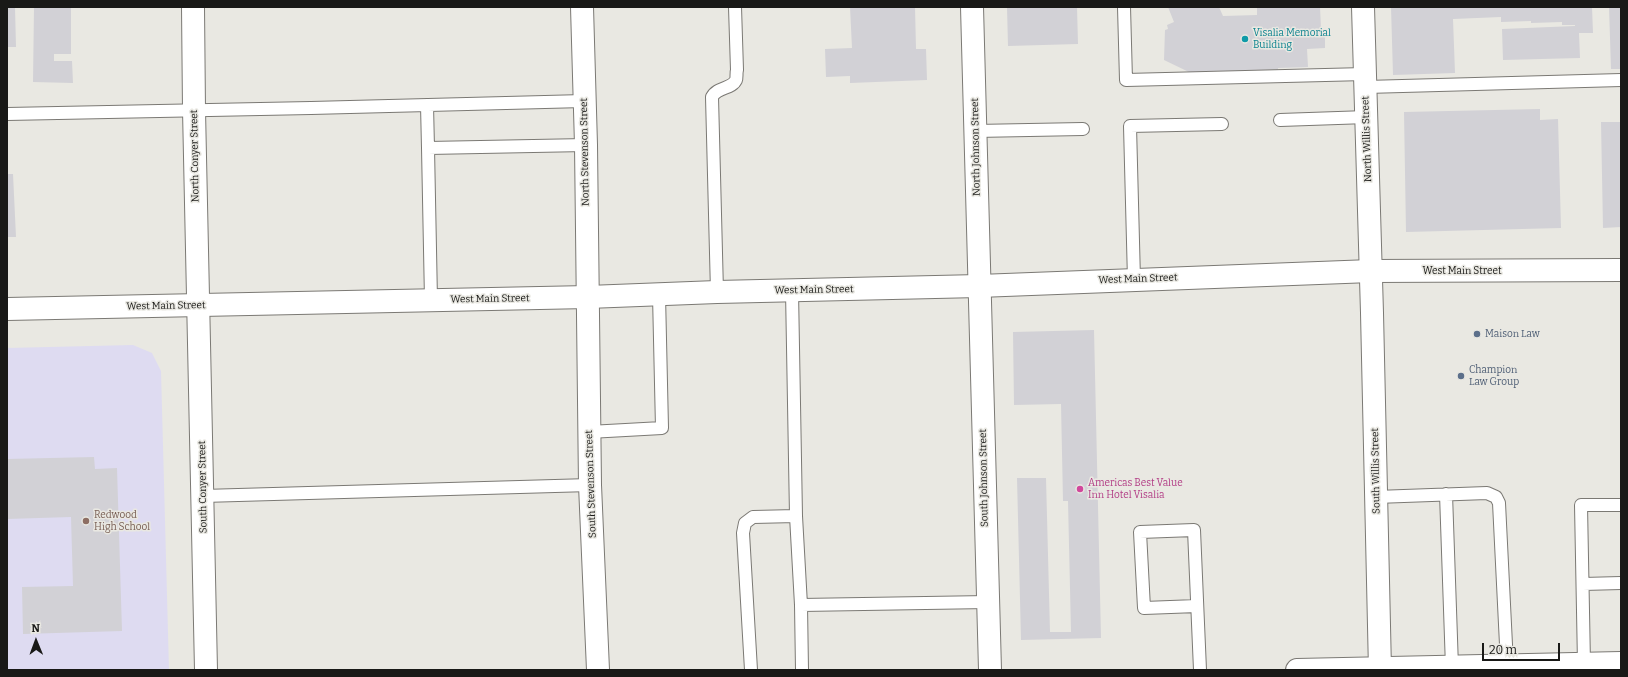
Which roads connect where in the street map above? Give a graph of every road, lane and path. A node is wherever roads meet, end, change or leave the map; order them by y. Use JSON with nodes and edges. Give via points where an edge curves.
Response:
{"nodes":[{"id":1,"x":193,"y":7,"type":"edge"},
{"id":2,"x":582,"y":7,"type":"edge"},
{"id":3,"x":735,"y":7,"type":"edge"},
{"id":4,"x":972,"y":7,"type":"edge"},
{"id":5,"x":1124,"y":7,"type":"edge"},
{"id":6,"x":1363,"y":7,"type":"edge"},
{"id":7,"x":1365,"y":80,"type":"junction"},
{"id":8,"x":1621,"y":80,"type":"edge"},
{"id":9,"x":584,"y":101,"type":"junction"},
{"id":10,"x":427,"y":105,"type":"junction"},
{"id":11,"x":194,"y":110,"type":"junction"},
{"id":12,"x":7,"y":114,"type":"edge"},
{"id":13,"x":1367,"y":117,"type":"junction"},
{"id":14,"x":1280,"y":120,"type":"dead end"},
{"id":15,"x":1222,"y":124,"type":"dead end"},
{"id":16,"x":1083,"y":129,"type":"dead end"},
{"id":17,"x":976,"y":131,"type":"junction"},
{"id":18,"x":586,"y":145,"type":"junction"},
{"id":19,"x":428,"y":148,"type":"junction"},
{"id":20,"x":1621,"y":270,"type":"edge"},
{"id":21,"x":1371,"y":271,"type":"junction"},
{"id":22,"x":1134,"y":280,"type":"junction"},
{"id":23,"x":979,"y":286,"type":"junction"},
{"id":24,"x":792,"y":291,"type":"junction"},
{"id":25,"x":717,"y":292,"type":"junction"},
{"id":26,"x":659,"y":295,"type":"junction"},
{"id":27,"x":588,"y":297,"type":"junction"},
{"id":28,"x":430,"y":300,"type":"junction"},
{"id":29,"x":199,"y":305,"type":"junction"},
{"id":30,"x":7,"y":310,"type":"edge"},
{"id":31,"x":589,"y":432,"type":"junction"},
{"id":32,"x":590,"y":485,"type":"junction"},
{"id":33,"x":1446,"y":494,"type":"junction"},
{"id":34,"x":203,"y":496,"type":"junction"},
{"id":35,"x":1376,"y":496,"type":"junction"},
{"id":36,"x":1621,"y":505,"type":"edge"},
{"id":37,"x":796,"y":516,"type":"junction"},
{"id":38,"x":1621,"y":582,"type":"edge"},
{"id":39,"x":1583,"y":584,"type":"junction"},
{"id":40,"x":988,"y":602,"type":"junction"},
{"id":41,"x":800,"y":605,"type":"junction"},
{"id":42,"x":1197,"y":606,"type":"junction"},
{"id":43,"x":1621,"y":663,"type":"edge"},
{"id":44,"x":1584,"y":664,"type":"junction"},
{"id":45,"x":1452,"y":667,"type":"junction"},
{"id":46,"x":1493,"y":667,"type":"edge"},
{"id":47,"x":1380,"y":669,"type":"edge"},
{"id":48,"x":206,"y":670,"type":"edge"},
{"id":49,"x":598,"y":670,"type":"edge"},
{"id":50,"x":751,"y":670,"type":"edge"},
{"id":51,"x":802,"y":670,"type":"edge"},
{"id":52,"x":990,"y":670,"type":"edge"},
{"id":53,"x":1200,"y":670,"type":"edge"},
{"id":54,"x":1297,"y":670,"type":"edge"}],
"edges":[{"from":1,"to":11,"type":"street","name":"North Conyer Street"},
{"from":2,"to":9,"type":"street","name":"North Stevenson Street"},
{"from":3,"to":25,"type":"lane","via":[[736,81],[712,97]]},
{"from":4,"to":17,"type":"street","name":"North Johnson Street"},
{"from":5,"to":7,"type":"lane","via":[[1126,80]]},
{"from":6,"to":7,"type":"street","name":"North Willis Street"},
{"from":7,"to":8,"type":"lane"},
{"from":7,"to":13,"type":"street","name":"North Willis Street"},
{"from":9,"to":10,"type":"lane"},
{"from":9,"to":18,"type":"street","name":"North Stevenson Street"},
{"from":10,"to":11,"type":"lane"},
{"from":10,"to":19,"type":"lane"},
{"from":11,"to":12,"type":"lane"},
{"from":11,"to":29,"type":"street","name":"North Conyer Street"},
{"from":13,"to":14,"type":"lane"},
{"from":13,"to":21,"type":"street","name":"North Willis Street"},
{"from":15,"to":22,"type":"lane","via":[[1130,126]]},
{"from":16,"to":17,"type":"lane"},
{"from":17,"to":23,"type":"street","name":"North Johnson Street"},
{"from":18,"to":19,"type":"lane"},
{"from":18,"to":27,"type":"street","name":"North Stevenson Street"},
{"from":19,"to":28,"type":"lane"},
{"from":20,"to":21,"type":"street","name":"West Main Street"},
{"from":21,"to":22,"type":"street","name":"West Main Street"},
{"from":21,"to":35,"type":"street","name":"South Willis Street"},
{"from":22,"to":23,"type":"street","name":"West Main Street"},
{"from":23,"to":24,"type":"street","name":"West Main Street"},
{"from":23,"to":40,"type":"street","name":"South Johnson Street"},
{"from":24,"to":25,"type":"street","name":"West Main Street"},
{"from":24,"to":37,"type":"lane"},
{"from":25,"to":26,"type":"street","name":"West Main Street"},
{"from":26,"to":27,"type":"street","name":"West Main Street"},
{"from":26,"to":31,"type":"lane","via":[[662,428]]},
{"from":27,"to":28,"type":"street","name":"West Main Street"},
{"from":27,"to":31,"type":"street","name":"South Stevenson Street"},
{"from":28,"to":29,"type":"street","name":"West Main Street"},
{"from":29,"to":30,"type":"street","name":"West Main Street"},
{"from":29,"to":34,"type":"street","name":"South Conyer Street"},
{"from":31,"to":32,"type":"street","name":"South Stevenson Street"},
{"from":32,"to":34,"type":"lane"},
{"from":32,"to":49,"type":"street","name":"South Stevenson Street"},
{"from":33,"to":35,"type":"lane"},
{"from":33,"to":45,"type":"lane"},
{"from":33,"to":46,"type":"lane","via":[[1487,493],[1496,497],[1499,503]]},
{"from":34,"to":48,"type":"street","name":"South Conyer Street"},
{"from":35,"to":47,"type":"street","name":"South Willis Street"},
{"from":36,"to":39,"type":"lane","via":[[1581,506]]},
{"from":37,"to":41,"type":"lane"},
{"from":37,"to":50,"type":"lane","via":[[753,517],[745,523],[743,534]]},
{"from":38,"to":39,"type":"lane"},
{"from":39,"to":44,"type":"lane"},
{"from":40,"to":41,"type":"lane"},
{"from":40,"to":52,"type":"street","name":"South Johnson Street"},
{"from":41,"to":51,"type":"lane"},
{"from":42,"to":42,"type":"lane","via":[[1194,530],[1140,532],[1144,608]]},
{"from":42,"to":53,"type":"lane"},
{"from":43,"to":44,"type":"street"},
{"from":44,"to":46,"type":"street"},
{"from":45,"to":46,"type":"street"},
{"from":45,"to":47,"type":"street"},
{"from":47,"to":54,"type":"street"}]}
